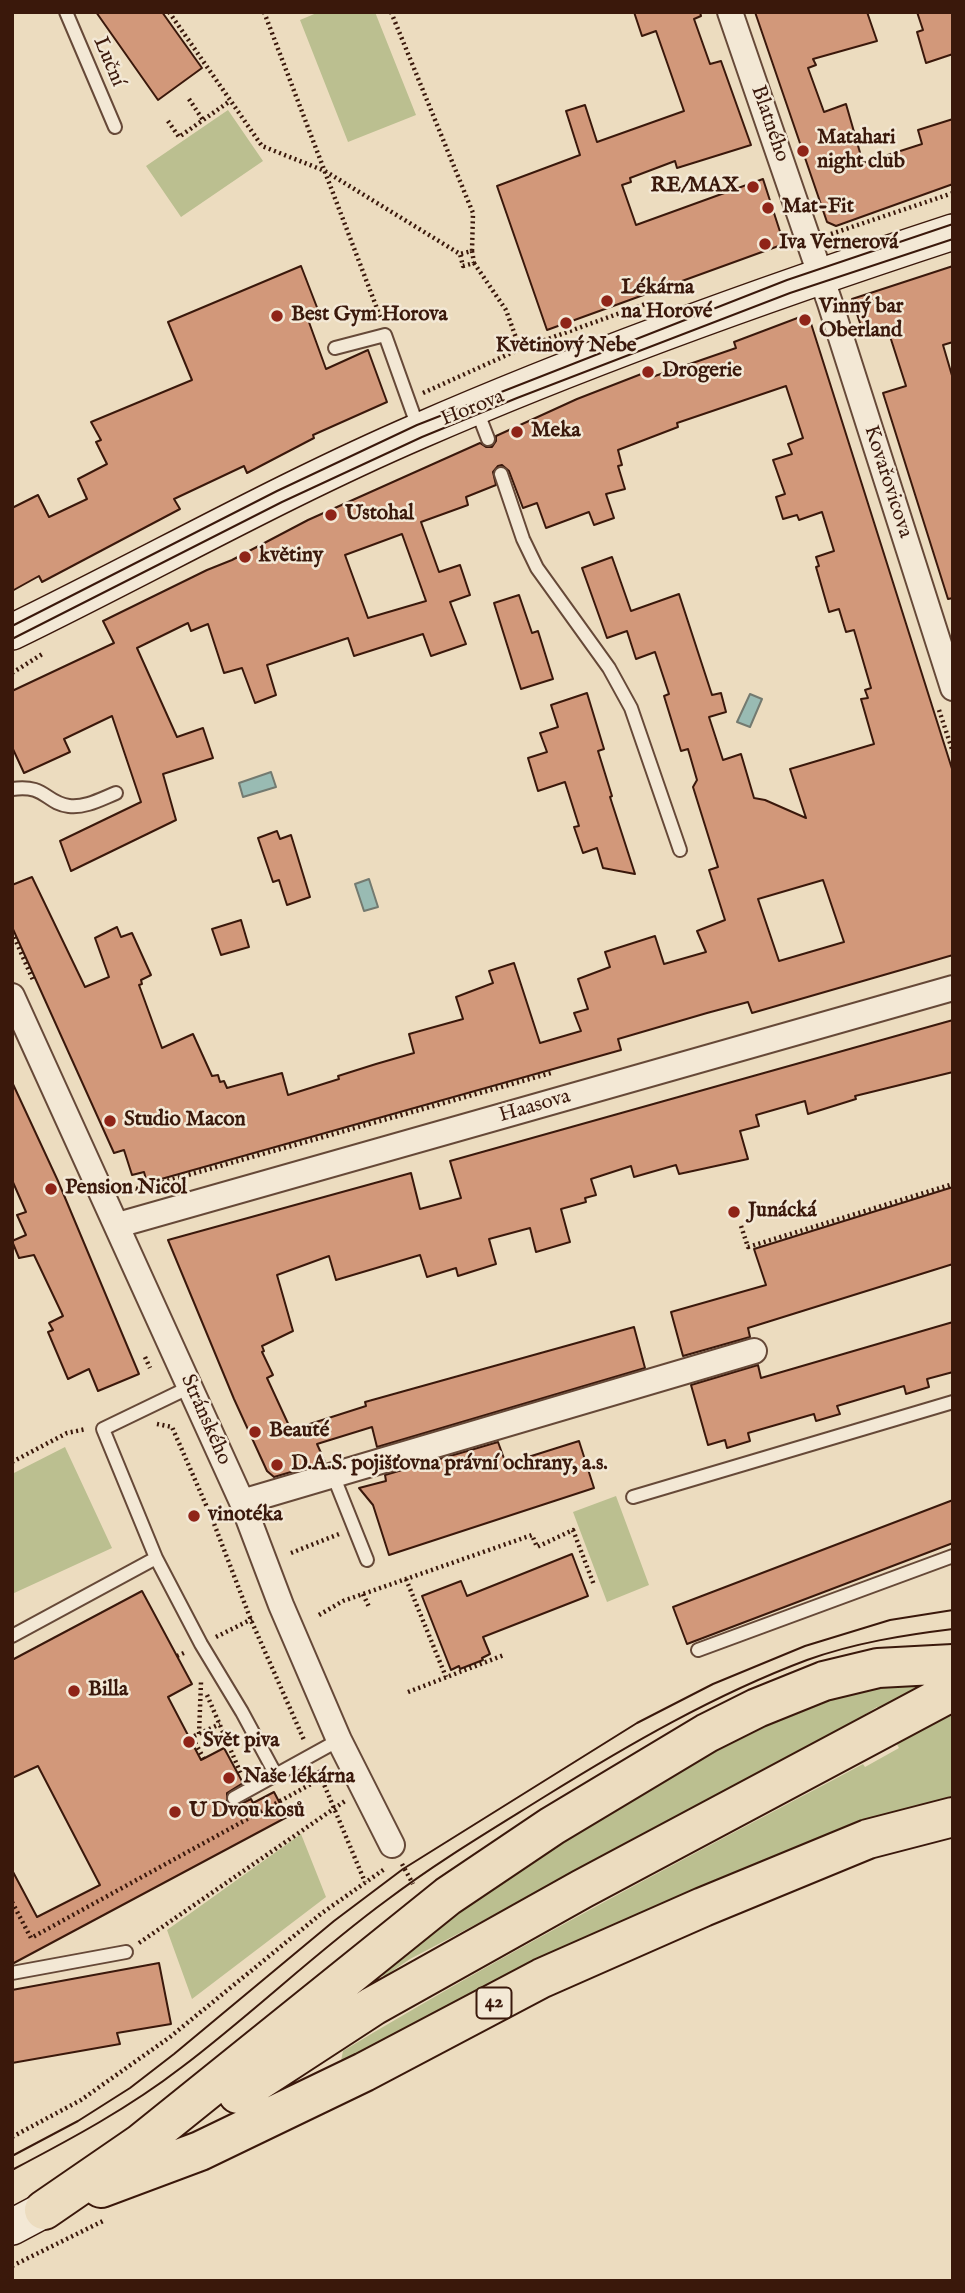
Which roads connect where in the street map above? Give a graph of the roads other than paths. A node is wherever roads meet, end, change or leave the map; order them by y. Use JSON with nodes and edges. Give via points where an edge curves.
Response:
{"nodes":[{"id":1,"x":66,"y":12,"type":"edge"},
{"id":2,"x":730,"y":12,"type":"edge"},
{"id":3,"x":115,"y":127,"type":"dead end"},
{"id":4,"x":953,"y":232,"type":"edge"},
{"id":5,"x":820,"y":275,"type":"junction"},
{"id":6,"x":335,"y":348,"type":"dead end"},
{"id":7,"x":414,"y":415,"type":"junction"},
{"id":8,"x":501,"y":474,"type":"dead end"},
{"id":9,"x":12,"y":632,"type":"edge"},
{"id":10,"x":953,"y":688,"type":"edge"},
{"id":11,"x":12,"y":789,"type":"edge"},
{"id":12,"x":116,"y":793,"type":"dead end"},
{"id":13,"x":680,"y":850,"type":"dead end"},
{"id":14,"x":953,"y":988,"type":"edge"},
{"id":15,"x":12,"y":996,"type":"edge"},
{"id":16,"x":118,"y":1225,"type":"junction"},
{"id":17,"x":754,"y":1351,"type":"dead end"},
{"id":18,"x":190,"y":1387,"type":"junction"},
{"id":19,"x":953,"y":1402,"type":"edge"},
{"id":20,"x":333,"y":1475,"type":"junction"},
{"id":21,"x":633,"y":1497,"type":"dead end"},
{"id":22,"x":242,"y":1502,"type":"junction"},
{"id":23,"x":953,"y":1556,"type":"edge"},
{"id":24,"x":156,"y":1558,"type":"junction"},
{"id":25,"x":367,"y":1560,"type":"dead end"},
{"id":26,"x":12,"y":1636,"type":"edge"},
{"id":27,"x":698,"y":1650,"type":"dead end"},
{"id":28,"x":953,"y":1664,"type":"edge"},
{"id":29,"x":953,"y":1692,"type":"edge"},
{"id":30,"x":340,"y":1740,"type":"junction"},
{"id":31,"x":276,"y":1775,"type":"junction"},
{"id":32,"x":234,"y":1798,"type":"dead end"},
{"id":33,"x":953,"y":1817,"type":"edge"},
{"id":34,"x":396,"y":1852,"type":"road end"},
{"id":35,"x":126,"y":1952,"type":"road end"},
{"id":36,"x":12,"y":1973,"type":"edge"},
{"id":37,"x":28,"y":2219,"type":"edge"}],
"edges":[{"from":1,"to":3,"type":"lane","name":"Luční"},
{"from":2,"to":5,"type":"street","name":"Blatného"},
{"from":4,"to":5,"type":"street","name":"Horova"},
{"from":5,"to":7,"type":"street","name":"Horova","via":[[713,313],[482,424]]},
{"from":5,"to":10,"type":"street","name":"Kovařovicova"},
{"from":6,"to":7,"type":"lane","via":[[385,335]]},
{"from":7,"to":9,"type":"street","name":"Horova","via":[[280,496]]},
{"from":8,"to":13,"type":"lane","via":[[537,568],[609,668],[631,708]]},
{"from":11,"to":12,"type":"lane","via":[[33,788],[67,806]]},
{"from":14,"to":16,"type":"street","name":"Haasova"},
{"from":15,"to":16,"type":"street","name":"Stránského"},
{"from":16,"to":18,"type":"street","name":"Stránského"},
{"from":17,"to":20,"type":"street"},
{"from":18,"to":22,"type":"street","name":"Stránského"},
{"from":18,"to":24,"type":"lane","via":[[103,1429]]},
{"from":19,"to":21,"type":"lane"},
{"from":20,"to":22,"type":"street"},
{"from":20,"to":25,"type":"lane"},
{"from":22,"to":30,"type":"street","name":"Stránského"},
{"from":23,"to":27,"type":"lane"},
{"from":24,"to":26,"type":"lane"},
{"from":24,"to":31,"type":"lane"},
{"from":28,"to":37,"type":"highway","via":[[878,1668],[824,1681],[707,1733],[564,1819],[449,1896],[169,2121]]},
{"from":29,"to":37,"type":"highway","via":[[373,2006],[162,2143]]},
{"from":30,"to":31,"type":"lane"},
{"from":30,"to":34,"type":"street","name":"Stránského"},
{"from":31,"to":32,"type":"lane"},
{"from":33,"to":37,"type":"highway","number":"42","via":[[868,1839],[703,1907],[542,1978],[364,2072],[200,2151]]},
{"from":35,"to":36,"type":"lane"}]}
